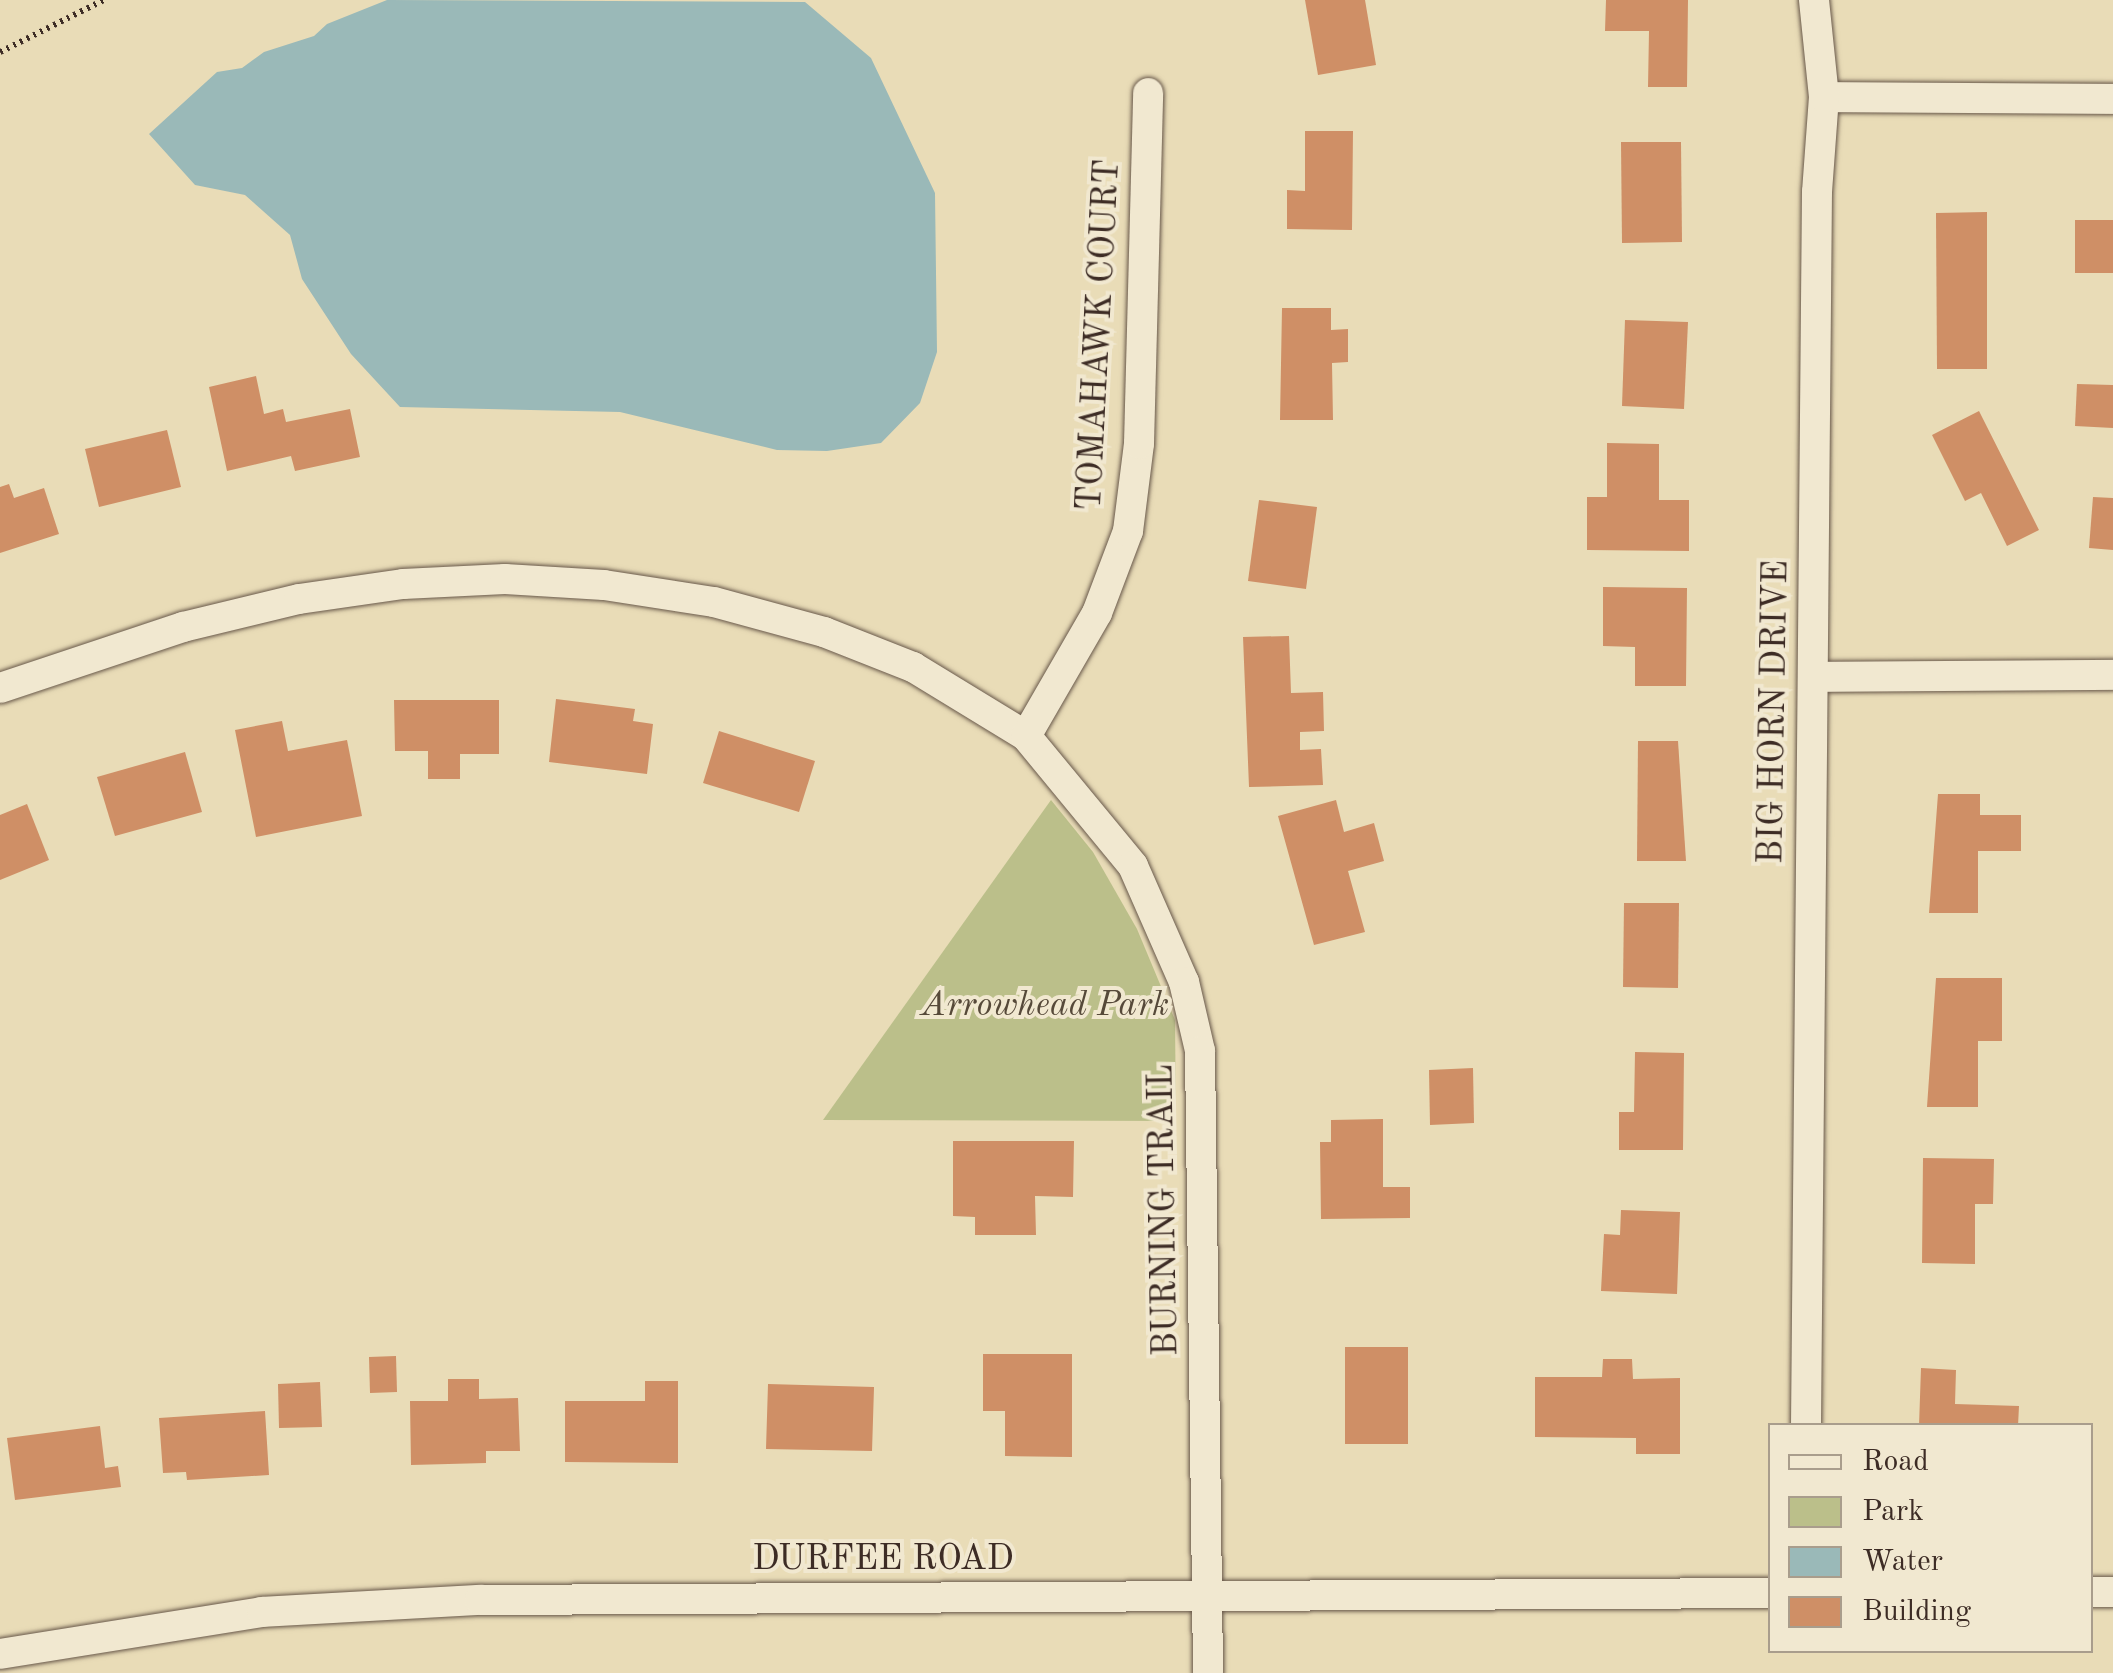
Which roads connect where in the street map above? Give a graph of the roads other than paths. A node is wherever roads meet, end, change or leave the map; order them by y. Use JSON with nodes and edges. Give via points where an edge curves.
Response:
{"nodes":[{"id":1,"x":1814,"y":0,"type":"edge"},
{"id":2,"x":1148,"y":93,"type":"dead end"},
{"id":3,"x":1824,"y":97,"type":"junction"},
{"id":4,"x":2113,"y":100,"type":"edge"},
{"id":5,"x":2113,"y":675,"type":"edge"},
{"id":6,"x":1812,"y":677,"type":"junction"},
{"id":7,"x":0,"y":688,"type":"edge"},
{"id":8,"x":1026,"y":736,"type":"junction"},
{"id":9,"x":1806,"y":1423,"type":"edge"},
{"id":10,"x":1768,"y":1593,"type":"edge"},
{"id":11,"x":1208,"y":1596,"type":"junction"},
{"id":12,"x":0,"y":1654,"type":"edge"},
{"id":13,"x":1208,"y":1673,"type":"edge"}],
"edges":[{"from":1,"to":3,"type":"street","name":"BIG HORN DRIVE"},
{"from":2,"to":8,"type":"street","name":"TOMAHAWK COURT","via":[[1136,488],[1117,568]]},
{"from":3,"to":4,"type":"street"},
{"from":3,"to":6,"type":"street","name":"BIG HORN DRIVE"},
{"from":5,"to":6,"type":"street"},
{"from":6,"to":9,"type":"street","name":"BIG HORN DRIVE"},
{"from":7,"to":8,"type":"street","name":"BURNING TRAIL","via":[[183,628],[299,600],[505,579],[714,602],[824,632],[913,667]]},
{"from":8,"to":11,"type":"street","name":"BURNING TRAIL","via":[[1132,866],[1164,926],[1200,1052]]},
{"from":10,"to":11,"type":"street","name":"DURFEE ROAD"},
{"from":11,"to":12,"type":"street","name":"DURFEE ROAD","via":[[362,1604],[154,1625]]},
{"from":11,"to":13,"type":"street","name":"BURNING TRAIL"}]}
